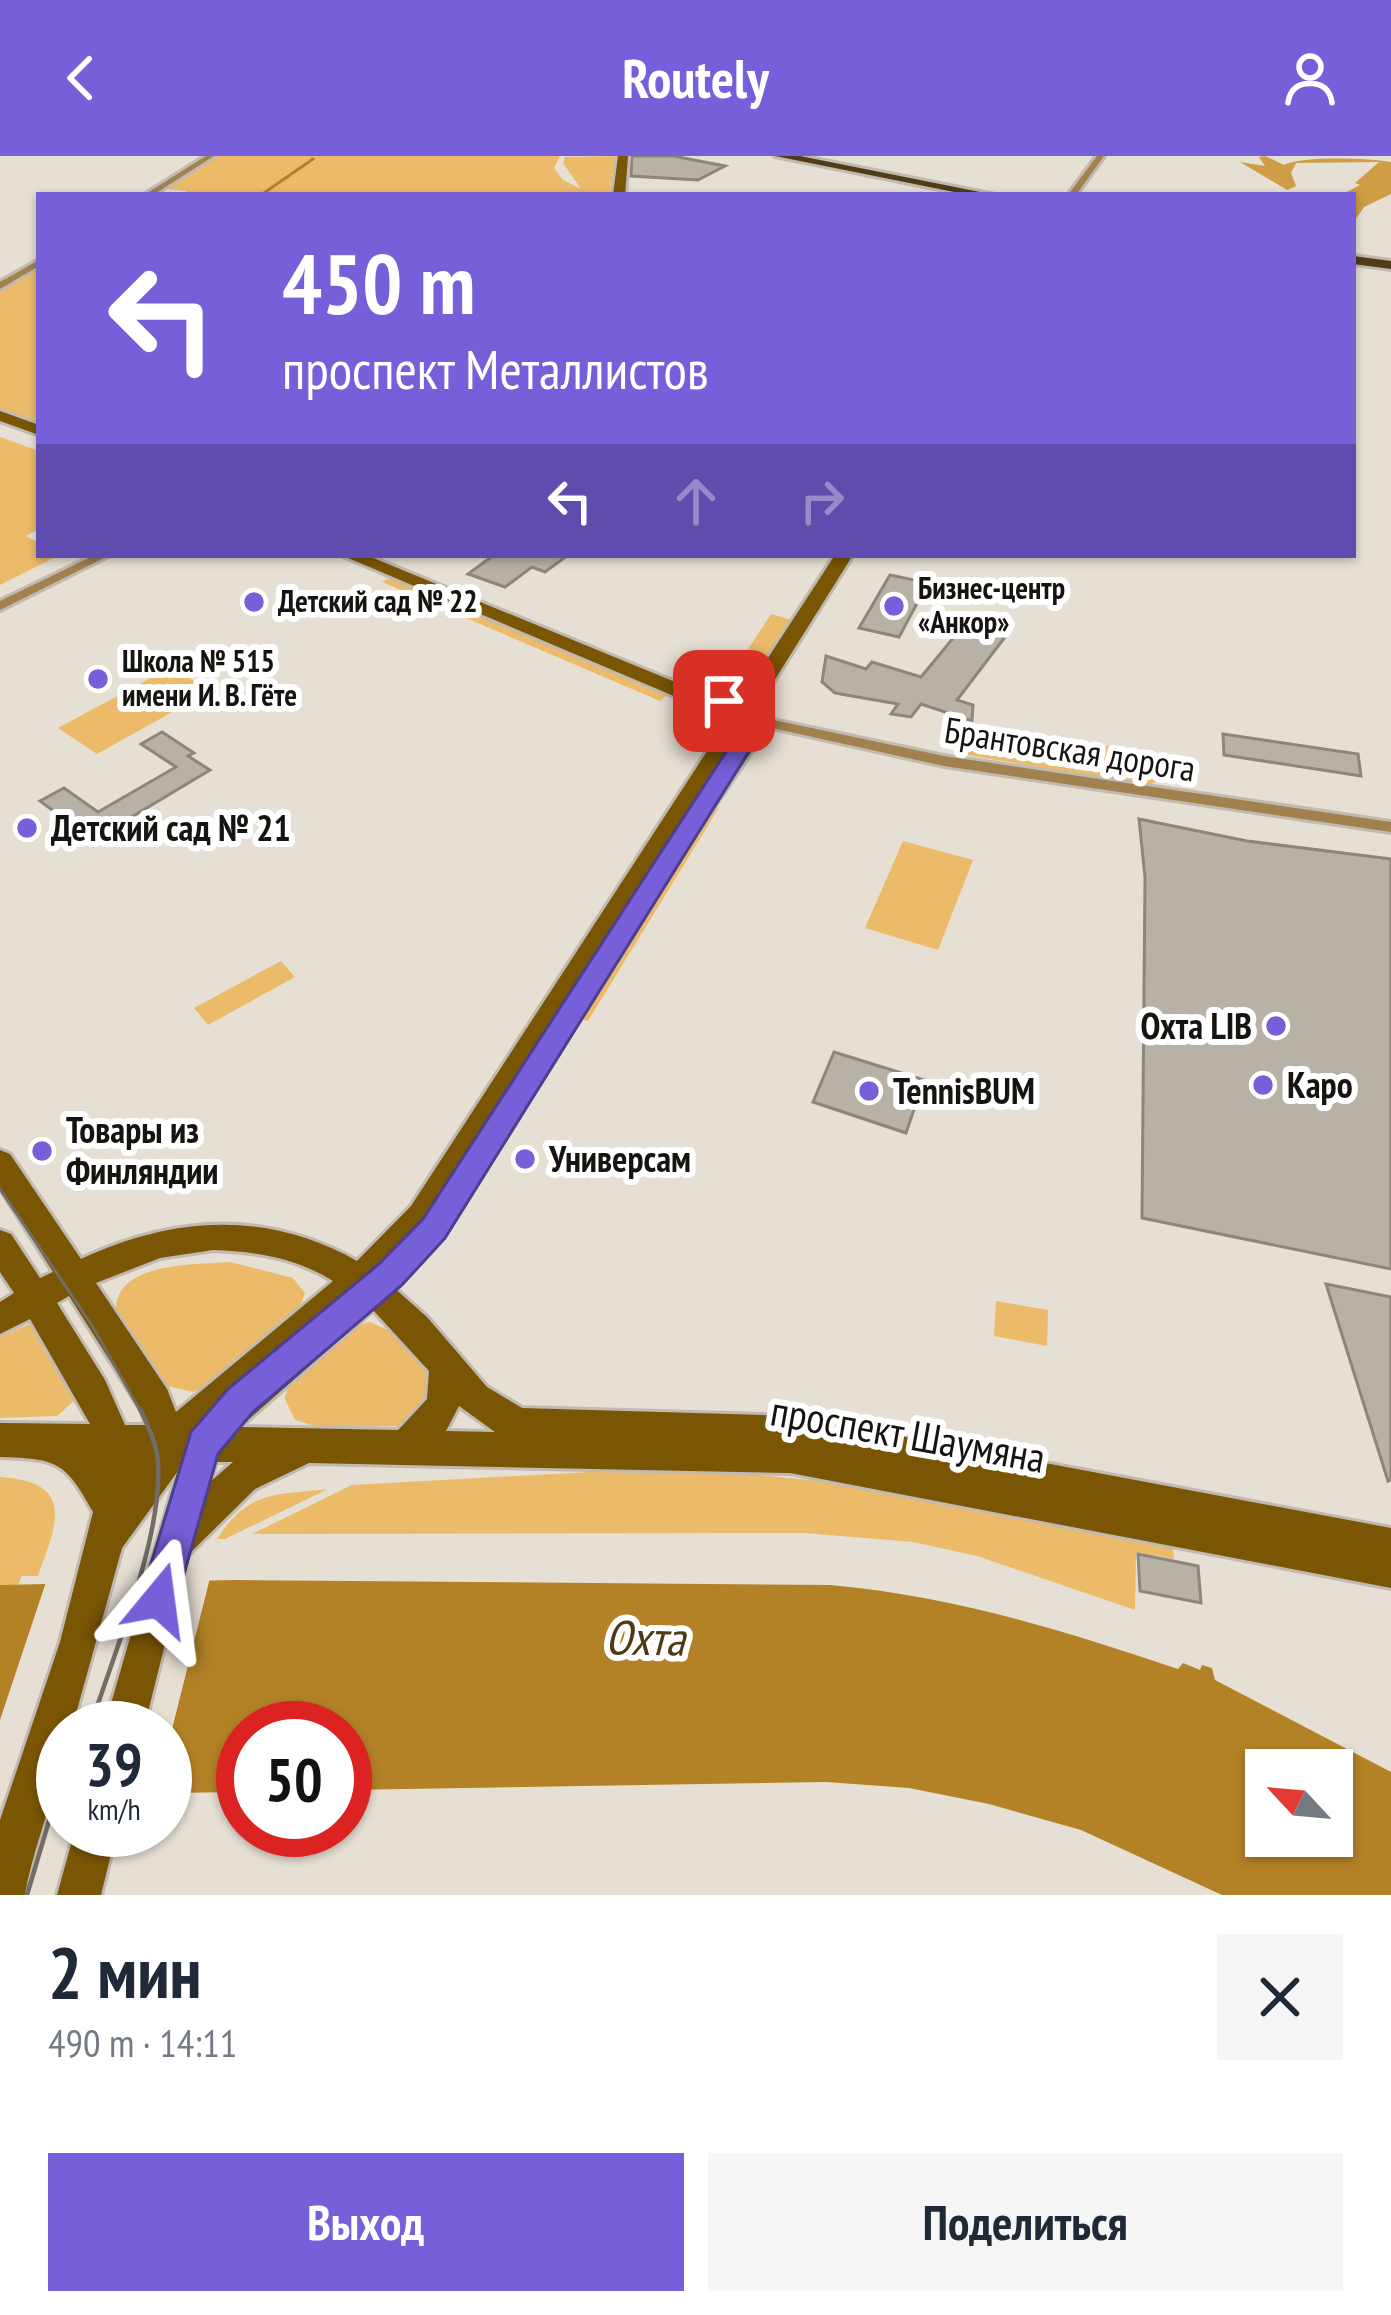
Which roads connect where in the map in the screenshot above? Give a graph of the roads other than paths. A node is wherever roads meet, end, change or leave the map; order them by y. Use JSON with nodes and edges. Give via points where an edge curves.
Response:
{"nodes":[{"id":1,"x":211,"y":156,"type":"edge"},
{"id":2,"x":623,"y":156,"type":"edge"},
{"id":3,"x":781,"y":156,"type":"edge"},
{"id":4,"x":799,"y":156,"type":"edge"},
{"id":5,"x":1101,"y":156,"type":"edge"},
{"id":6,"x":153,"y":192,"type":"edge"},
{"id":7,"x":619,"y":192,"type":"edge"},
{"id":8,"x":973,"y":192,"type":"edge"},
{"id":9,"x":987,"y":192,"type":"edge"},
{"id":10,"x":1074,"y":192,"type":"edge"},
{"id":11,"x":1356,"y":259,"type":"edge"},
{"id":12,"x":36,"y":264,"type":"edge"},
{"id":13,"x":1391,"y":264,"type":"edge"},
{"id":14,"x":0,"y":286,"type":"edge"},
{"id":15,"x":0,"y":420,"type":"edge"},
{"id":16,"x":36,"y":433,"type":"edge"},
{"id":17,"x":98,"y":558,"type":"edge"},
{"id":18,"x":357,"y":558,"type":"edge"},
{"id":19,"x":378,"y":558,"type":"edge"},
{"id":20,"x":842,"y":558,"type":"edge"},
{"id":21,"x":854,"y":558,"type":"edge"},
{"id":22,"x":0,"y":606,"type":"edge"},
{"id":23,"x":748,"y":715,"type":"junction"},
{"id":24,"x":1391,"y":827,"type":"edge"},
{"id":25,"x":0,"y":1163,"type":"edge"},
{"id":26,"x":0,"y":1244,"type":"edge"},
{"id":27,"x":73,"y":1274,"type":"junction"},
{"id":28,"x":368,"y":1282,"type":"junction"},
{"id":29,"x":33,"y":1298,"type":"junction"},
{"id":30,"x":0,"y":1319,"type":"edge"},
{"id":31,"x":445,"y":1362,"type":"junction"},
{"id":32,"x":0,"y":1440,"type":"edge"},
{"id":33,"x":55,"y":1441,"type":"junction"},
{"id":34,"x":114,"y":1443,"type":"junction"},
{"id":35,"x":188,"y":1443,"type":"junction"},
{"id":36,"x":320,"y":1446,"type":"junction"},
{"id":37,"x":404,"y":1448,"type":"junction"},
{"id":38,"x":106,"y":1536,"type":"junction"},
{"id":39,"x":1391,"y":1546,"type":"edge"},
{"id":40,"x":173,"y":1550,"type":"junction"},
{"id":41,"x":1391,"y":1569,"type":"edge"},
{"id":42,"x":131,"y":1701,"type":"edge"},
{"id":43,"x":89,"y":1857,"type":"edge"},
{"id":44,"x":6,"y":1861,"type":"edge"},
{"id":45,"x":3,"y":1895,"type":"edge"},
{"id":46,"x":80,"y":1895,"type":"edge"}],
"edges":[{"from":1,"to":6,"type":"street"},
{"from":2,"to":7,"type":"street"},
{"from":3,"to":8,"type":"main road"},
{"from":4,"to":9,"type":"main road"},
{"from":5,"to":10,"type":"street"},
{"from":11,"to":13,"type":"main road"},
{"from":12,"to":14,"type":"street"},
{"from":15,"to":16,"type":"street"},
{"from":17,"to":22,"type":"street"},
{"from":18,"to":23,"type":"street"},
{"from":19,"to":23,"type":"street"},
{"from":20,"to":23,"type":"street"},
{"from":21,"to":23,"type":"street"},
{"from":23,"to":24,"type":"street","name":"Брантовская дорога","via":[[944,761]]},
{"from":23,"to":28,"type":"street","via":[[422,1216]]},
{"from":25,"to":27,"type":"street"},
{"from":26,"to":29,"type":"street"},
{"from":27,"to":28,"type":"street","via":[[140,1248],[218,1234],[286,1243]]},
{"from":27,"to":29,"type":"street"},
{"from":27,"to":35,"type":"street"},
{"from":28,"to":31,"type":"street","name":"проспект Шаумяна"},
{"from":28,"to":35,"type":"street","via":[[220,1392]]},
{"from":29,"to":30,"type":"street"},
{"from":29,"to":34,"type":"street"},
{"from":31,"to":37,"type":"street","via":[[446,1403]]},
{"from":31,"to":39,"type":"street","name":"проспект Шаумяна","via":[[488,1412],[522,1425],[795,1432]]},
{"from":32,"to":33,"type":"street","name":"проспект Шаумяна"},
{"from":33,"to":34,"type":"street","name":"проспект Шаумяна"},
{"from":33,"to":38,"type":"street","via":[[89,1470]]},
{"from":34,"to":35,"type":"street","name":"проспект Шаумяна"},
{"from":34,"to":38,"type":"street"},
{"from":35,"to":36,"type":"street","name":"проспект Шаумяна"},
{"from":35,"to":38,"type":"street"},
{"from":35,"to":40,"type":"street"},
{"from":36,"to":37,"type":"street","name":"проспект Шаумяна"},
{"from":36,"to":40,"type":"street","via":[[242,1476]]},
{"from":37,"to":41,"type":"street","name":"проспект Шаумяна","via":[[790,1455]]},
{"from":38,"to":44,"type":"street"},
{"from":40,"to":42,"type":"street"},
{"from":43,"to":46,"type":"street"},
{"from":44,"to":45,"type":"street"}]}
